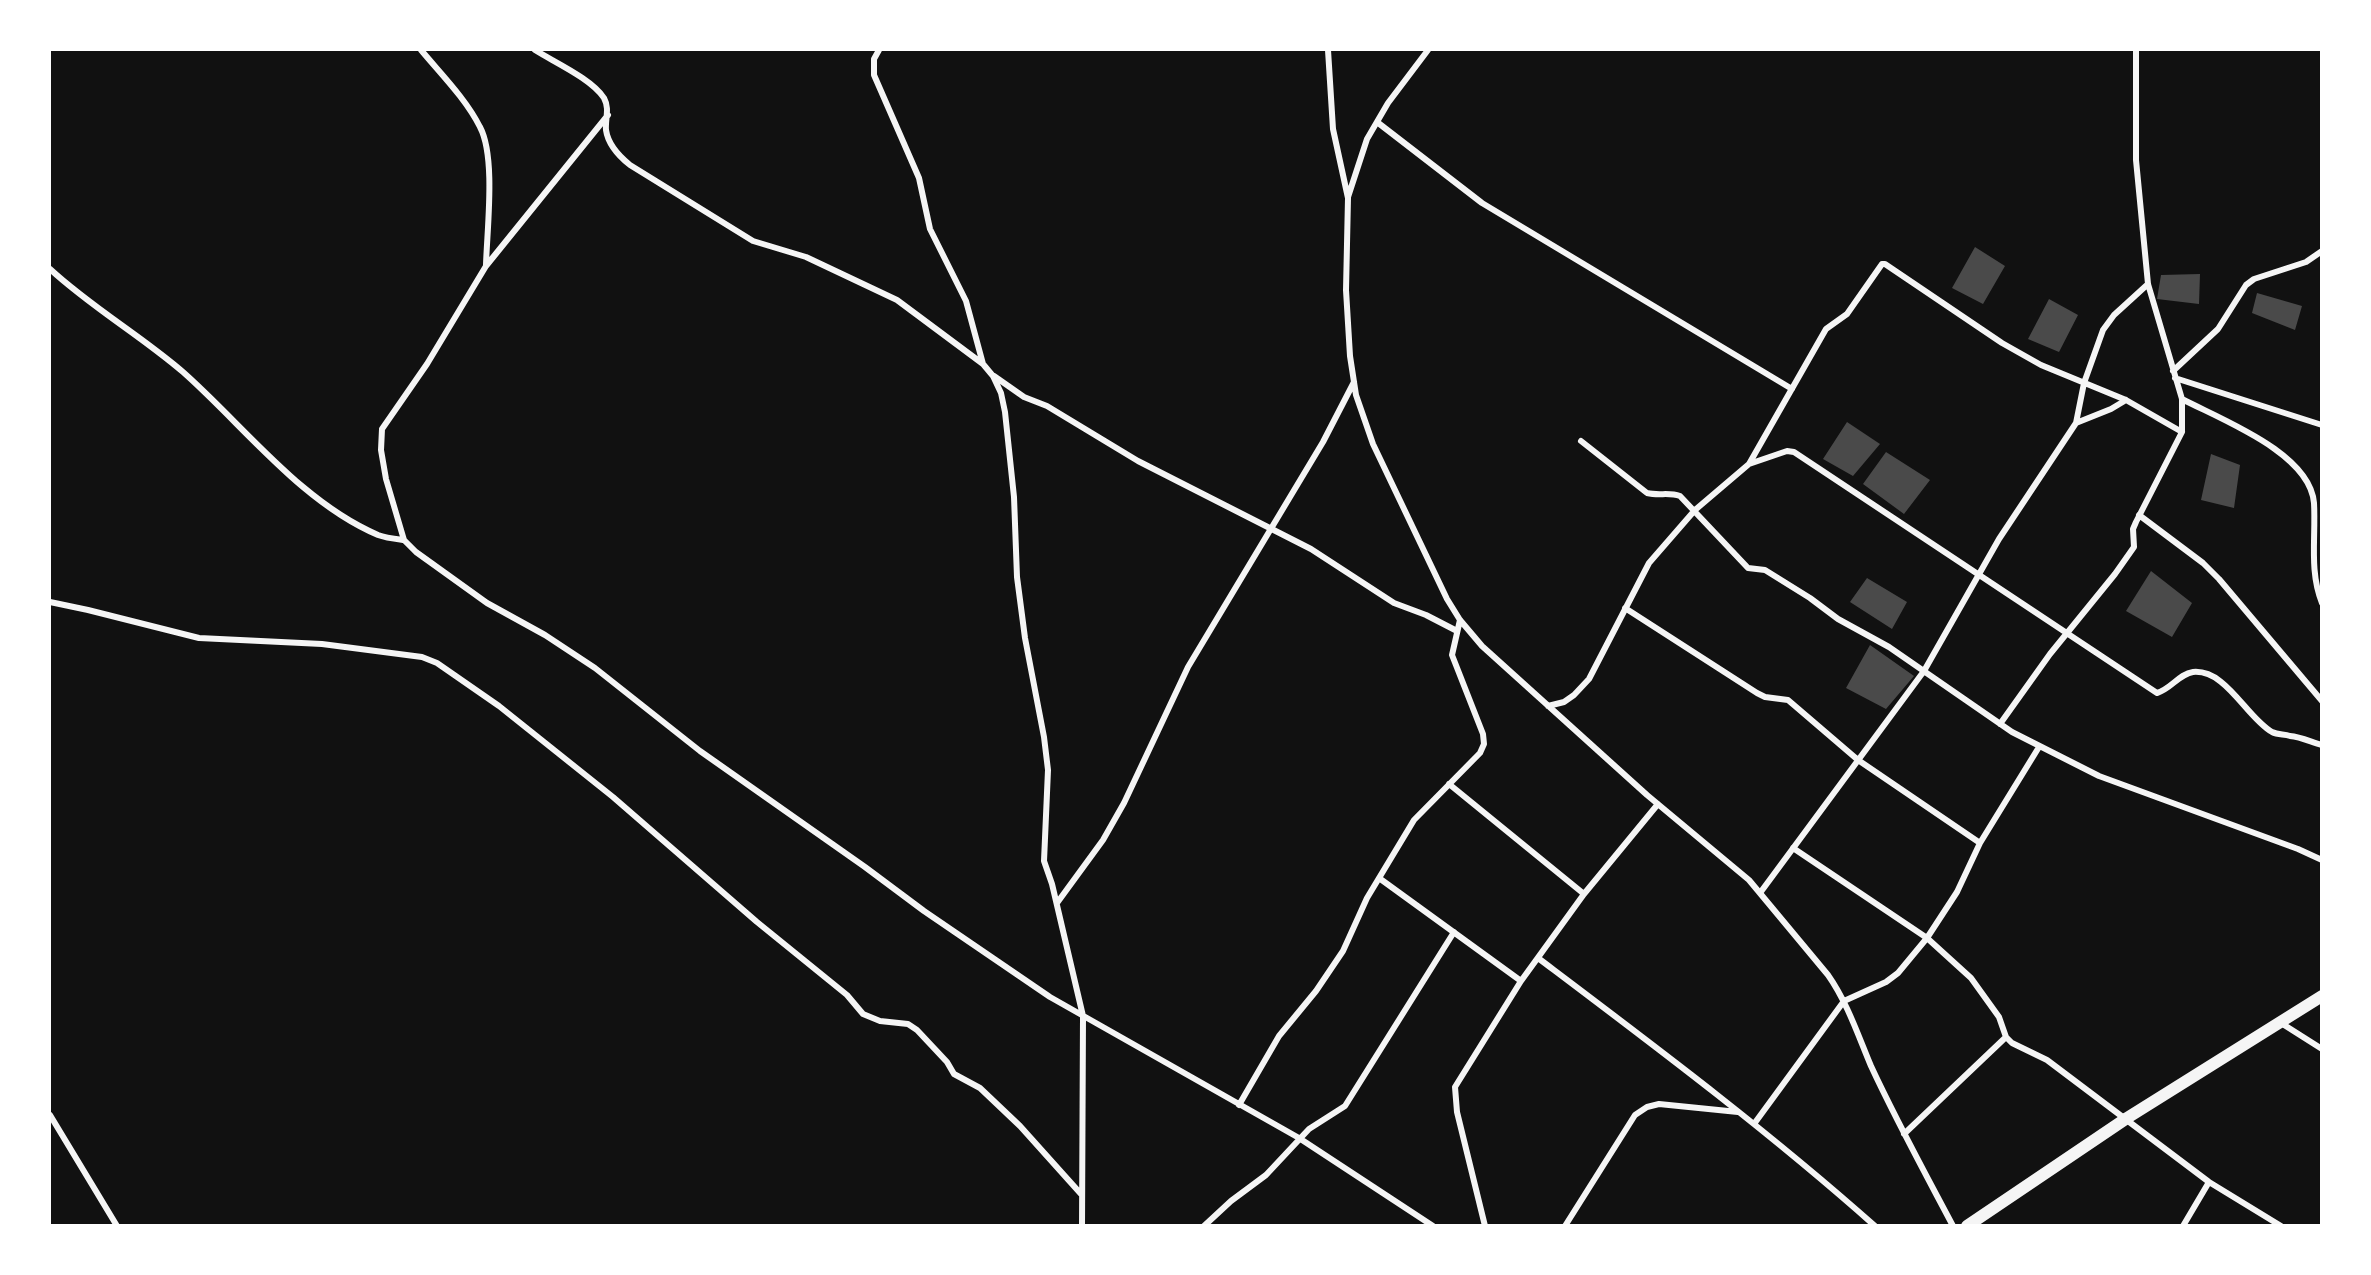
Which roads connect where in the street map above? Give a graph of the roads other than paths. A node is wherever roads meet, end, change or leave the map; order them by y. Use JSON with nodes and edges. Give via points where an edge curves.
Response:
{"nodes":[{"id":1,"x":421,"y":50,"type":"edge"},
{"id":2,"x":535,"y":50,"type":"edge"},
{"id":3,"x":879,"y":50,"type":"edge"},
{"id":4,"x":1328,"y":50,"type":"edge"},
{"id":5,"x":1428,"y":50,"type":"edge"},
{"id":6,"x":2136,"y":50,"type":"edge"},
{"id":7,"x":608,"y":115,"type":"junction"},
{"id":8,"x":1377,"y":122,"type":"junction"},
{"id":9,"x":1348,"y":198,"type":"junction"},
{"id":10,"x":2322,"y":251,"type":"edge"},
{"id":11,"x":486,"y":266,"type":"junction"},
{"id":12,"x":50,"y":269,"type":"edge"},
{"id":13,"x":2148,"y":284,"type":"junction"},
{"id":14,"x":983,"y":364,"type":"junction"},
{"id":15,"x":2174,"y":375,"type":"junction"},
{"id":16,"x":993,"y":376,"type":"junction"},
{"id":17,"x":1354,"y":382,"type":"junction"},
{"id":18,"x":2084,"y":383,"type":"junction"},
{"id":19,"x":1792,"y":389,"type":"junction"},
{"id":20,"x":2182,"y":399,"type":"junction"},
{"id":21,"x":2126,"y":400,"type":"junction"},
{"id":22,"x":2076,"y":423,"type":"junction"},
{"id":23,"x":2322,"y":425,"type":"edge"},
{"id":24,"x":2182,"y":432,"type":"junction"},
{"id":25,"x":1581,"y":441,"type":"dead end"},
{"id":26,"x":1749,"y":464,"type":"junction"},
{"id":27,"x":1695,"y":510,"type":"junction"},
{"id":28,"x":2139,"y":515,"type":"junction"},
{"id":29,"x":1271,"y":528,"type":"junction"},
{"id":30,"x":404,"y":540,"type":"junction"},
{"id":31,"x":1979,"y":574,"type":"junction"},
{"id":32,"x":50,"y":602,"type":"edge"},
{"id":33,"x":2322,"y":603,"type":"edge"},
{"id":34,"x":1625,"y":608,"type":"junction"},
{"id":35,"x":1461,"y":620,"type":"junction"},
{"id":36,"x":1457,"y":632,"type":"junction"},
{"id":37,"x":2067,"y":632,"type":"junction"},
{"id":38,"x":1923,"y":671,"type":"junction"},
{"id":39,"x":2322,"y":701,"type":"edge"},
{"id":40,"x":1548,"y":706,"type":"junction"},
{"id":41,"x":2000,"y":724,"type":"junction"},
{"id":42,"x":2322,"y":745,"type":"edge"},
{"id":43,"x":2039,"y":747,"type":"junction"},
{"id":44,"x":1858,"y":760,"type":"junction"},
{"id":45,"x":1449,"y":784,"type":"junction"},
{"id":46,"x":1658,"y":804,"type":"junction"},
{"id":47,"x":1980,"y":843,"type":"junction"},
{"id":48,"x":1793,"y":848,"type":"junction"},
{"id":49,"x":2322,"y":860,"type":"edge"},
{"id":50,"x":1379,"y":878,"type":"junction"},
{"id":51,"x":1760,"y":893,"type":"junction"},
{"id":52,"x":1584,"y":894,"type":"junction"},
{"id":53,"x":1057,"y":903,"type":"junction"},
{"id":54,"x":1454,"y":932,"type":"junction"},
{"id":55,"x":1927,"y":938,"type":"junction"},
{"id":56,"x":1538,"y":958,"type":"junction"},
{"id":57,"x":1521,"y":981,"type":"junction"},
{"id":58,"x":2322,"y":996,"type":"edge"},
{"id":59,"x":1844,"y":1001,"type":"junction"},
{"id":60,"x":1083,"y":1016,"type":"junction"},
{"id":61,"x":2281,"y":1023,"type":"junction"},
{"id":62,"x":2006,"y":1037,"type":"junction"},
{"id":63,"x":2322,"y":1049,"type":"edge"},
{"id":64,"x":1239,"y":1105,"type":"junction"},
{"id":65,"x":1739,"y":1113,"type":"junction"},
{"id":66,"x":50,"y":1115,"type":"edge"},
{"id":67,"x":2127,"y":1118,"type":"junction"},
{"id":68,"x":1754,"y":1124,"type":"junction"},
{"id":69,"x":1904,"y":1134,"type":"junction"},
{"id":70,"x":1299,"y":1138,"type":"junction"},
{"id":71,"x":2209,"y":1182,"type":"junction"},
{"id":72,"x":1081,"y":1194,"type":"junction"},
{"id":73,"x":117,"y":1226,"type":"edge"},
{"id":74,"x":1082,"y":1226,"type":"edge"},
{"id":75,"x":1204,"y":1226,"type":"edge"},
{"id":76,"x":1433,"y":1226,"type":"edge"},
{"id":77,"x":1485,"y":1226,"type":"edge"},
{"id":78,"x":1565,"y":1226,"type":"edge"},
{"id":79,"x":1875,"y":1226,"type":"edge"},
{"id":80,"x":1953,"y":1226,"type":"edge"},
{"id":81,"x":1967,"y":1226,"type":"edge"},
{"id":82,"x":2183,"y":1226,"type":"edge"},
{"id":83,"x":2281,"y":1226,"type":"edge"}],
"edges":[{"from":1,"to":11,"type":"street","via":[[470,111],[485,137],[489,195]]},
{"from":2,"to":7,"type":"street","via":[[598,91],[606,101]]},
{"from":3,"to":14,"type":"street","via":[[874,59],[874,75],[919,178],[930,229],[969,308]]},
{"from":4,"to":9,"type":"street","via":[[1333,129]]},
{"from":5,"to":8,"type":"street"},
{"from":6,"to":13,"type":"street","via":[[2136,160]]},
{"from":7,"to":11,"type":"street"},
{"from":7,"to":14,"type":"street","via":[[606,131],[630,165],[753,241],[806,257],[897,300]]},
{"from":8,"to":9,"type":"street","via":[[1367,139]]},
{"from":8,"to":19,"type":"street","via":[[1482,203]]},
{"from":9,"to":17,"type":"street","via":[[1346,290]]},
{"from":10,"to":15,"type":"street","via":[[2306,262],[2246,285],[2218,329]]},
{"from":11,"to":30,"type":"street","via":[[382,429],[386,479]]},
{"from":12,"to":30,"type":"street","via":[[182,372],[323,503],[379,536]]},
{"from":13,"to":15,"type":"street"},
{"from":13,"to":18,"type":"street","via":[[2103,330]]},
{"from":14,"to":16,"type":"street"},
{"from":15,"to":20,"type":"street"},
{"from":15,"to":23,"type":"street"},
{"from":16,"to":29,"type":"street","via":[[1138,461]]},
{"from":16,"to":53,"type":"street","via":[[1005,412],[1025,638],[1048,770],[1044,861]]},
{"from":17,"to":29,"type":"street"},
{"from":17,"to":35,"type":"street","via":[[1373,444],[1447,599]]},
{"from":18,"to":19,"type":"street","via":[[2002,343],[1885,264],[1847,314],[1826,329]]},
{"from":18,"to":21,"type":"street"},
{"from":18,"to":22,"type":"street"},
{"from":19,"to":26,"type":"street"},
{"from":20,"to":24,"type":"street"},
{"from":20,"to":33,"type":"street","via":[[2277,449],[2305,478],[2314,503],[2314,572]]},
{"from":21,"to":22,"type":"street"},
{"from":21,"to":24,"type":"street"},
{"from":22,"to":31,"type":"street"},
{"from":24,"to":28,"type":"street"},
{"from":25,"to":27,"type":"street","via":[[1647,493],[1672,493]]},
{"from":26,"to":27,"type":"street"},
{"from":26,"to":31,"type":"street","via":[[1787,450],[1794,452]]},
{"from":27,"to":34,"type":"street","via":[[1648,563]]},
{"from":27,"to":38,"type":"street","via":[[1748,568],[1765,570]]},
{"from":28,"to":37,"type":"street","via":[[2133,529],[2134,547]]},
{"from":28,"to":39,"type":"street","via":[[2219,579]]},
{"from":29,"to":36,"type":"street","via":[[1394,603]]},
{"from":29,"to":53,"type":"street","via":[[1188,667],[1119,812]]},
{"from":30,"to":60,"type":"street","via":[[487,603],[595,668],[700,752],[924,911]]},
{"from":31,"to":37,"type":"street"},
{"from":31,"to":38,"type":"street"},
{"from":32,"to":72,"type":"street","via":[[199,638],[322,644],[422,657],[437,663],[499,706],[613,797],[847,995],[863,1014],[880,1022],[908,1024],[917,1030],[954,1074],[980,1088],[1020,1126]]},
{"from":34,"to":40,"type":"street","via":[[1589,679],[1564,702]]},
{"from":34,"to":44,"type":"street","via":[[1757,693],[1788,700]]},
{"from":35,"to":36,"type":"street"},
{"from":35,"to":40,"type":"street","via":[[1482,646]]},
{"from":36,"to":45,"type":"street","via":[[1452,655],[1484,744]]},
{"from":37,"to":41,"type":"street"},
{"from":37,"to":42,"type":"street","via":[[2157,693],[2190,672],[2205,672],[2220,681],[2275,734]]},
{"from":38,"to":41,"type":"street"},
{"from":38,"to":44,"type":"street"},
{"from":40,"to":46,"type":"street"},
{"from":41,"to":43,"type":"street"},
{"from":43,"to":47,"type":"street"},
{"from":43,"to":49,"type":"street","via":[[2099,776]]},
{"from":44,"to":47,"type":"street"},
{"from":44,"to":48,"type":"street"},
{"from":45,"to":50,"type":"street","via":[[1414,820]]},
{"from":45,"to":52,"type":"street"},
{"from":46,"to":51,"type":"street"},
{"from":46,"to":52,"type":"street"},
{"from":47,"to":55,"type":"street","via":[[1957,892]]},
{"from":48,"to":51,"type":"street"},
{"from":48,"to":55,"type":"street"},
{"from":50,"to":54,"type":"street"},
{"from":50,"to":64,"type":"street","via":[[1343,951],[1279,1036]]},
{"from":51,"to":59,"type":"street","via":[[1828,975]]},
{"from":52,"to":56,"type":"street"},
{"from":53,"to":60,"type":"street"},
{"from":54,"to":57,"type":"street"},
{"from":54,"to":70,"type":"street","via":[[1345,1106],[1318,1121]]},
{"from":55,"to":59,"type":"street","via":[[1898,973]]},
{"from":55,"to":62,"type":"street","via":[[1971,978],[2000,1017]]},
{"from":56,"to":57,"type":"street"},
{"from":56,"to":65,"type":"street"},
{"from":57,"to":77,"type":"street","via":[[1455,1087],[1457,1112]]},
{"from":58,"to":61,"type":"main road"},
{"from":59,"to":68,"type":"street"},
{"from":59,"to":69,"type":"street"},
{"from":60,"to":64,"type":"street"},
{"from":60,"to":72,"type":"street"},
{"from":61,"to":63,"type":"street"},
{"from":61,"to":67,"type":"main road"},
{"from":62,"to":67,"type":"street","via":[[2047,1060]]},
{"from":62,"to":69,"type":"street"},
{"from":64,"to":70,"type":"street"},
{"from":65,"to":68,"type":"street"},
{"from":65,"to":78,"type":"street","via":[[1659,1104],[1647,1107],[1635,1115]]},
{"from":66,"to":73,"type":"street"},
{"from":67,"to":71,"type":"street"},
{"from":67,"to":81,"type":"main road"},
{"from":68,"to":79,"type":"street"},
{"from":69,"to":80,"type":"street"},
{"from":70,"to":75,"type":"street","via":[[1266,1175]]},
{"from":70,"to":76,"type":"street"},
{"from":71,"to":82,"type":"street"},
{"from":71,"to":83,"type":"street"},
{"from":72,"to":74,"type":"street"}]}
